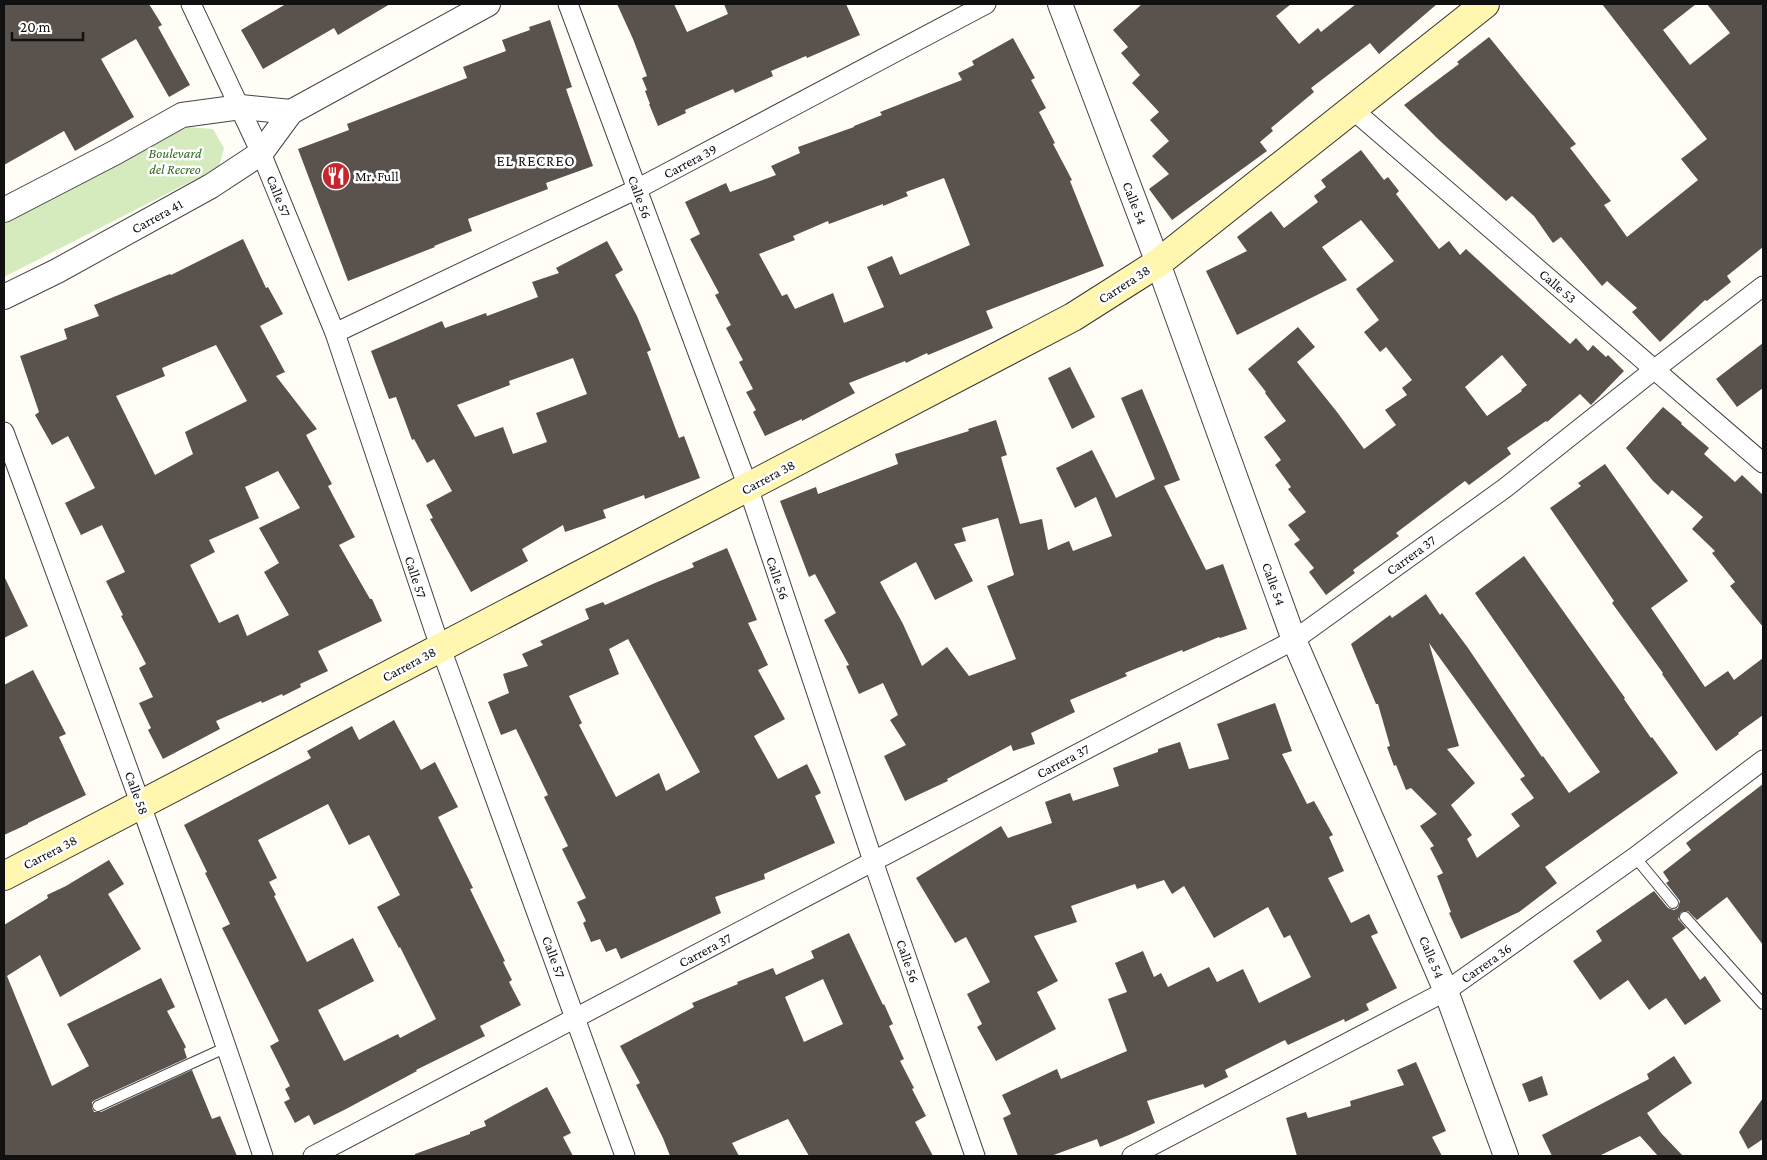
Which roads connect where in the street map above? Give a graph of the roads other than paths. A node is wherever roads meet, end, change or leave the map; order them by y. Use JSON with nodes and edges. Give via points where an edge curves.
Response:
{"nodes":[{"id":1,"x":191,"y":4,"type":"edge"},
{"id":2,"x":488,"y":4,"type":"edge"},
{"id":3,"x":568,"y":4,"type":"edge"},
{"id":4,"x":985,"y":4,"type":"edge"},
{"id":5,"x":1485,"y":4,"type":"edge"},
{"id":6,"x":1065,"y":6,"type":"edge"},
{"id":7,"x":241,"y":107,"type":"junction"},
{"id":8,"x":1352,"y":109,"type":"junction"},
{"id":9,"x":291,"y":112,"type":"junction"},
{"id":10,"x":261,"y":153,"type":"junction"},
{"id":11,"x":638,"y":189,"type":"junction"},
{"id":12,"x":4,"y":210,"type":"edge"},
{"id":13,"x":1158,"y":263,"type":"junction"},
{"id":14,"x":1763,"y":286,"type":"edge"},
{"id":15,"x":4,"y":297,"type":"edge"},
{"id":16,"x":335,"y":333,"type":"junction"},
{"id":17,"x":1654,"y":369,"type":"junction"},
{"id":18,"x":4,"y":432,"type":"edge"},
{"id":19,"x":1763,"y":463,"type":"edge"},
{"id":20,"x":748,"y":487,"type":"junction"},
{"id":21,"x":1294,"y":640,"type":"junction"},
{"id":22,"x":440,"y":647,"type":"junction"},
{"id":23,"x":1763,"y":760,"type":"edge"},
{"id":24,"x":141,"y":804,"type":"junction"},
{"id":25,"x":1635,"y":858,"type":"junction"},
{"id":26,"x":873,"y":862,"type":"junction"},
{"id":27,"x":4,"y":876,"type":"edge"},
{"id":28,"x":1673,"y":903,"type":"dead end"},
{"id":29,"x":1685,"y":917,"type":"dead end"},
{"id":30,"x":1446,"y":991,"type":"junction"},
{"id":31,"x":1763,"y":1004,"type":"edge"},
{"id":32,"x":576,"y":1018,"type":"junction"},
{"id":33,"x":227,"y":1047,"type":"junction"},
{"id":34,"x":98,"y":1106,"type":"dead end"},
{"id":35,"x":263,"y":1156,"type":"edge"},
{"id":36,"x":313,"y":1156,"type":"edge"},
{"id":37,"x":625,"y":1156,"type":"edge"},
{"id":38,"x":976,"y":1156,"type":"edge"},
{"id":39,"x":1132,"y":1156,"type":"edge"},
{"id":40,"x":1506,"y":1156,"type":"edge"}],
"edges":[{"from":1,"to":7,"type":"street","name":"Calle 57"},
{"from":2,"to":9,"type":"street","name":"Carrera 41"},
{"from":3,"to":11,"type":"street","name":"Calle 56"},
{"from":4,"to":11,"type":"street","name":"Carrera 39"},
{"from":5,"to":8,"type":"main road","name":"Carrera 38"},
{"from":6,"to":13,"type":"street","name":"Calle 54"},
{"from":7,"to":9,"type":"street"},
{"from":7,"to":10,"type":"street","name":"Calle 57"},
{"from":7,"to":12,"type":"street","via":[[182,114]]},
{"from":8,"to":13,"type":"main road","name":"Carrera 38"},
{"from":8,"to":17,"type":"street","name":"Calle 53"},
{"from":9,"to":10,"type":"street","name":"Carrera 41"},
{"from":10,"to":15,"type":"street","name":"Carrera 41","via":[[211,186]]},
{"from":10,"to":16,"type":"street","name":"Calle 57"},
{"from":11,"to":16,"type":"street","name":"Carrera 39"},
{"from":11,"to":20,"type":"street","name":"Calle 56"},
{"from":13,"to":20,"type":"main road","name":"Carrera 38","via":[[1073,317]]},
{"from":13,"to":21,"type":"street","name":"Calle 54"},
{"from":14,"to":17,"type":"street","name":"Carrera 37"},
{"from":16,"to":22,"type":"street","name":"Calle 57"},
{"from":17,"to":19,"type":"street","name":"Calle 53"},
{"from":17,"to":21,"type":"street","name":"Carrera 37","via":[[1505,488]]},
{"from":18,"to":24,"type":"street","name":"Calle 58"},
{"from":20,"to":22,"type":"main road","name":"Carrera 38"},
{"from":20,"to":26,"type":"street","name":"Calle 56"},
{"from":21,"to":26,"type":"street","name":"Carrera 37"},
{"from":21,"to":30,"type":"street","name":"Calle 54"},
{"from":22,"to":24,"type":"main road","name":"Carrera 38"},
{"from":22,"to":32,"type":"street","name":"Calle 57"},
{"from":23,"to":25,"type":"street","name":"Carrera 36"},
{"from":24,"to":27,"type":"main road","name":"Carrera 38"},
{"from":24,"to":33,"type":"street","name":"Calle 58"},
{"from":25,"to":28,"type":"lane"},
{"from":25,"to":30,"type":"street","name":"Carrera 36"},
{"from":26,"to":32,"type":"street","name":"Carrera 37"},
{"from":26,"to":38,"type":"street","name":"Calle 56"},
{"from":29,"to":31,"type":"lane"},
{"from":30,"to":39,"type":"street","name":"Carrera 36"},
{"from":30,"to":40,"type":"street","name":"Calle 54"},
{"from":32,"to":36,"type":"street","name":"Carrera 37"},
{"from":32,"to":37,"type":"street","name":"Calle 57"},
{"from":33,"to":34,"type":"lane"},
{"from":33,"to":35,"type":"street","name":"Calle 58"}]}
